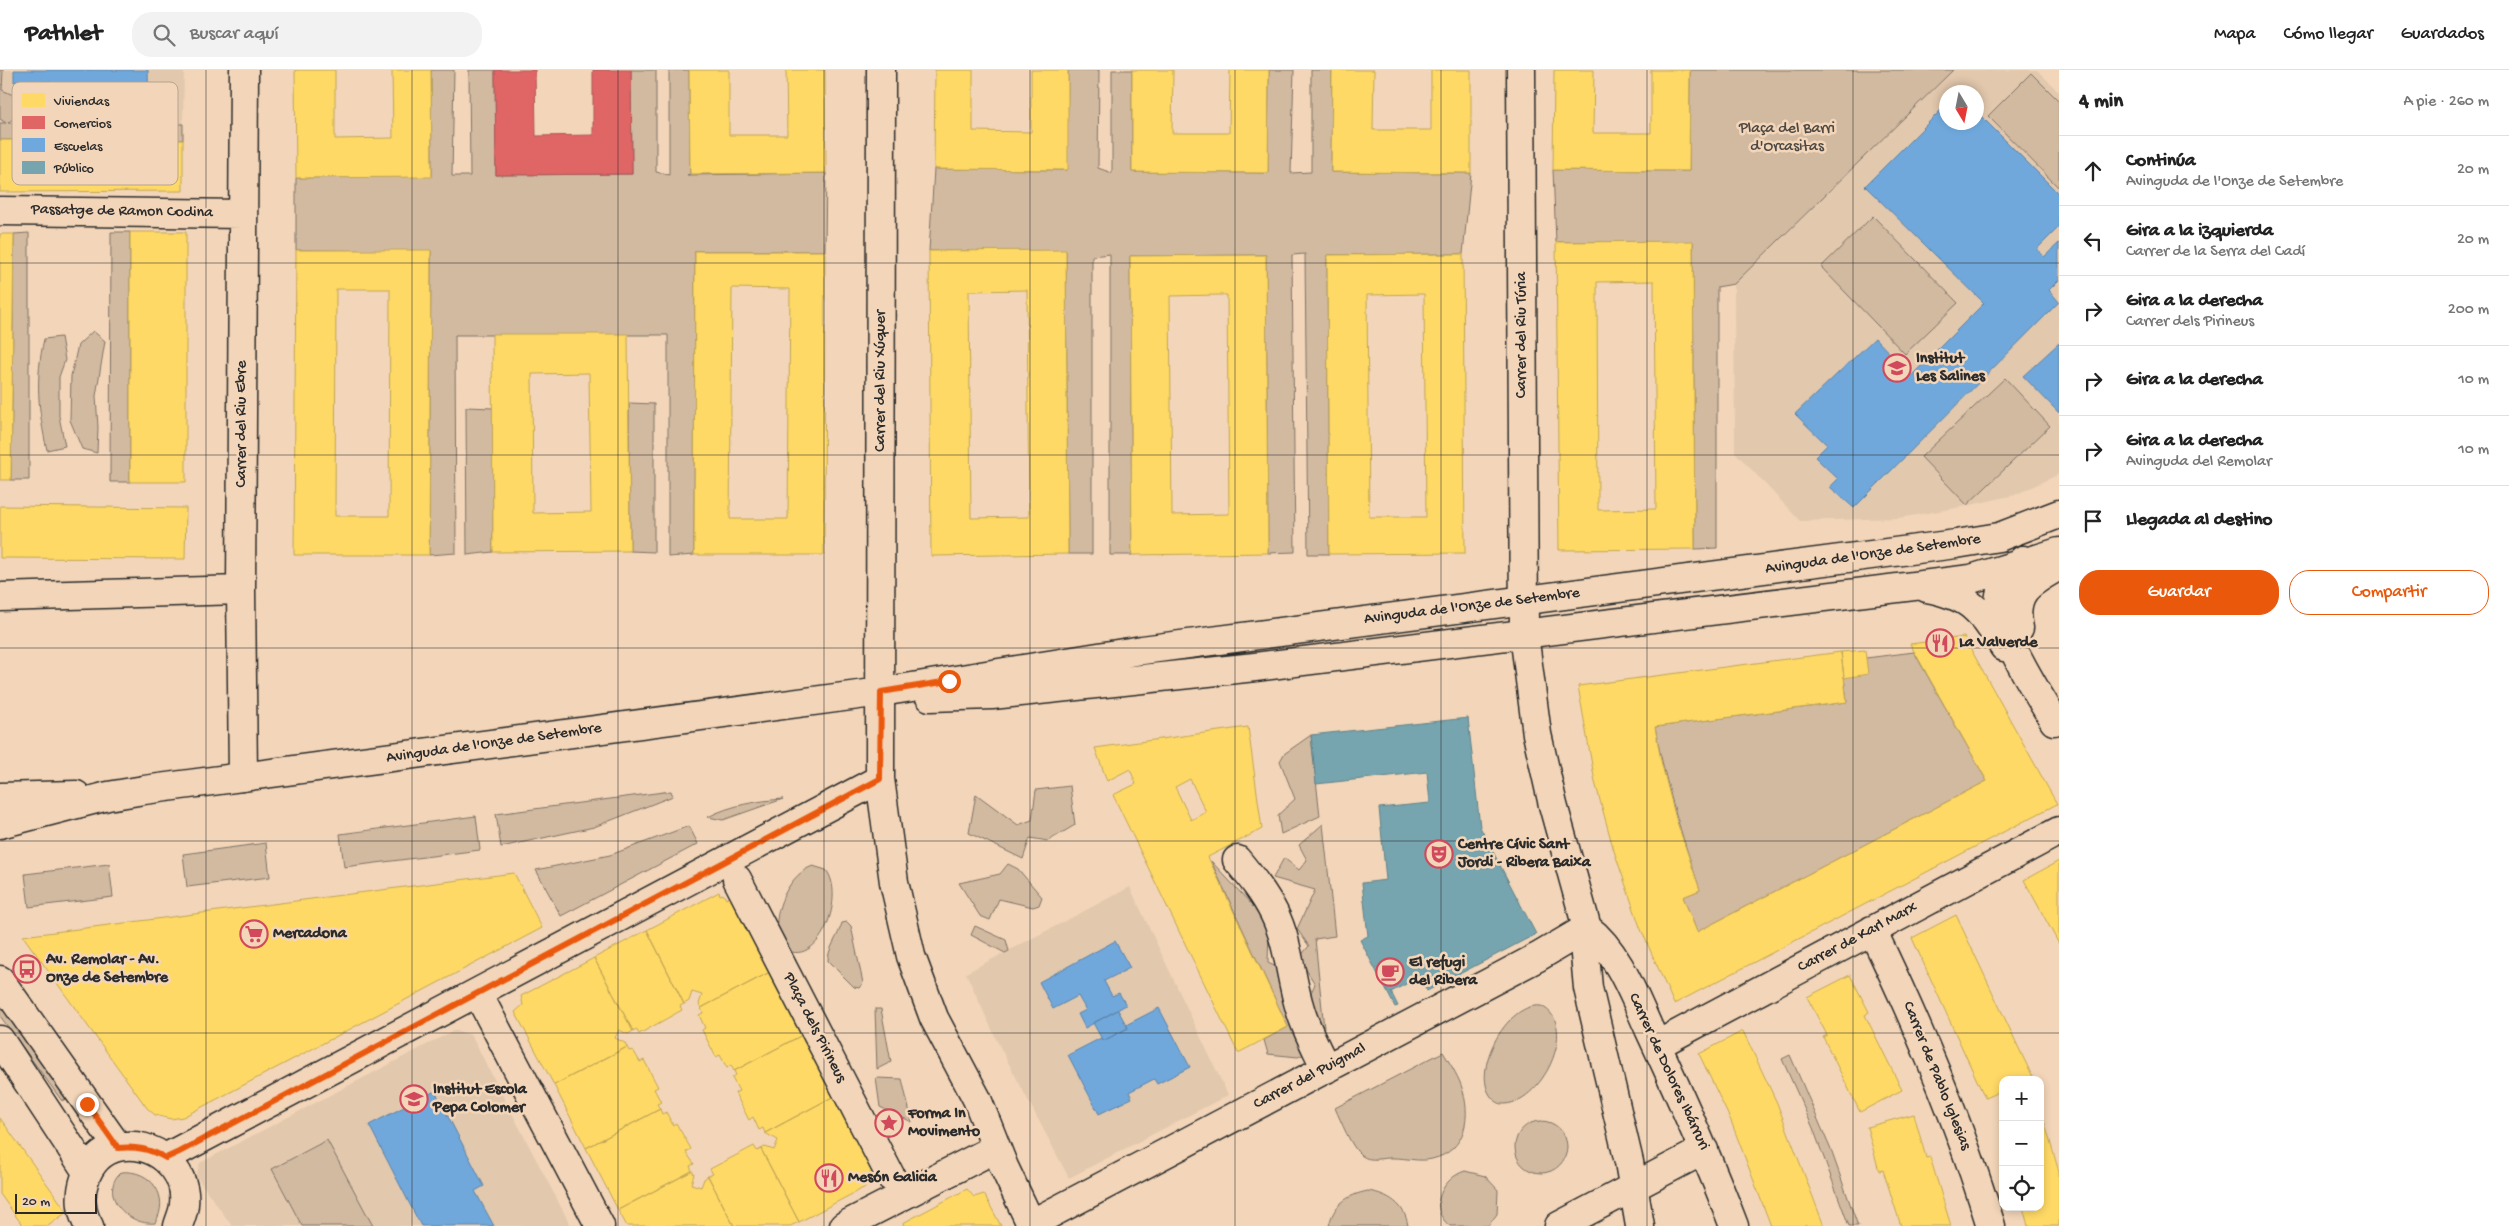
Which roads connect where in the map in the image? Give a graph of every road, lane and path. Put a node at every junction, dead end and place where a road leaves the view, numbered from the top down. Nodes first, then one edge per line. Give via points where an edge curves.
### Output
1 (244, 70) edge
2 (880, 70) edge
3 (1521, 70) edge
4 (0, 211) edge
5 (243, 214) junction
6 (2059, 514) edge
7 (2059, 526) edge
8 (2059, 552) edge
9 (2018, 565) junction
10 (2059, 566) edge
11 (1915, 586) junction
12 (241, 590) junction
13 (0, 597) edge
14 (1522, 600) junction
15 (1524, 634) junction
16 (881, 692) junction
17 (2056, 725) edge
18 (243, 777) junction
19 (880, 779) junction
20 (108, 796) junction
21 (0, 797) edge
22 (0, 824) edge
23 (2059, 831) edge
24 (1237, 860) dead end
25 (737, 879) dead end
26 (1587, 928) junction
27 (1872, 930) junction
28 (0, 980) edge
29 (478, 994) junction
30 (1, 1045) edge
31 (1656, 1045) junction
32 (1326, 1069) junction
33 (118, 1148) junction
34 (996, 1148) junction
35 (1704, 1150) junction
36 (166, 1158) junction
37 (87, 1172) junction
38 (891, 1177) dead end
39 (1634, 1186) junction
40 (1032, 1225) edge
41 (89, 1226) edge
42 (178, 1226) edge
43 (600, 1226) edge
44 (844, 1226) edge
45 (1558, 1226) edge
46 (1640, 1226) edge
47 (1734, 1226) edge
48 (1991, 1226) edge

1 - 5 street, Carrer del Riu Ebre
2 - 16 street, Carrer del Riu Xúquer
3 - 14 street, Carrer del Riu Túria
4 - 5 street, Passatge de Ramon Codina
5 - 12 street, Carrer del Riu Ebre
6 - 14 street, Avinguda de l'Onze de Setembre via 1999,537 1956,544
7 - 9 street
8 - 9 street, Avinguda de l'Onze de Setembre
9 - 11 street, Avinguda de l'Onze de Setembre via 1971,579
9 - 17 street via 2000,594 2002,619 2019,660
10 - 17 street via 2030,582 2018,598 2017,613 2030,662
11 - 15 street, Avinguda de l'Onze de Setembre
11 - 17 street via 1948,592 1977,608
12 - 13 street
12 - 18 street, Carrer del Riu Ebre
14 - 15 street
14 - 16 street, Avinguda de l'Onze de Setembre via 1133,651
15 - 16 street, Avinguda de l'Onze de Setembre via 992,695 947,698
15 - 26 street via 1537,734
16 - 18 street, Avinguda de l'Onze de Setembre
16 - 19 street, Carrer del Riu Xúquer
18 - 20 street, Avinguda de l'Onze de Setembre
19 - 29 street
19 - 34 street, Carrer del Riu Xúquer via 894,882 911,956 934,1018 977,1099
20 - 21 street, Avinguda de l'Onze de Setembre
20 - 22 street, Avinguda de l'Onze de Setembre
23 - 27 street, Carrer de Karl Marx
24 - 32 street via 1261,889 1275,914 1308,1034
25 - 38 street, Plaça dels Pirineus
26 - 31 street, Carrer de Dolores Ibárruri via 1604,944 1621,970
26 - 32 street, Carrer del Puigmal
26 - 39 street via 1584,942 1588,988
27 - 31 street, Carrer de Karl Marx
27 - 48 street, Carrer de Pablo Iglesias via 1944,1089
28 - 33 street
29 - 36 street
29 - 43 street
30 - 37 street
31 - 35 street, Carrer de Dolores Ibárruri
32 - 40 street, Carrer del Puigmal
33 - 36 street via 150,1149
33 - 37 street via 102,1156
34 - 40 street, Carrer del Riu Xúquer
34 - 44 street
35 - 39 street
35 - 47 street, Carrer de Dolores Ibárruri
36 - 42 street via 176,1169 183,1186 184,1204
37 - 41 street via 81,1188 84,1219
39 - 45 street
39 - 46 street

